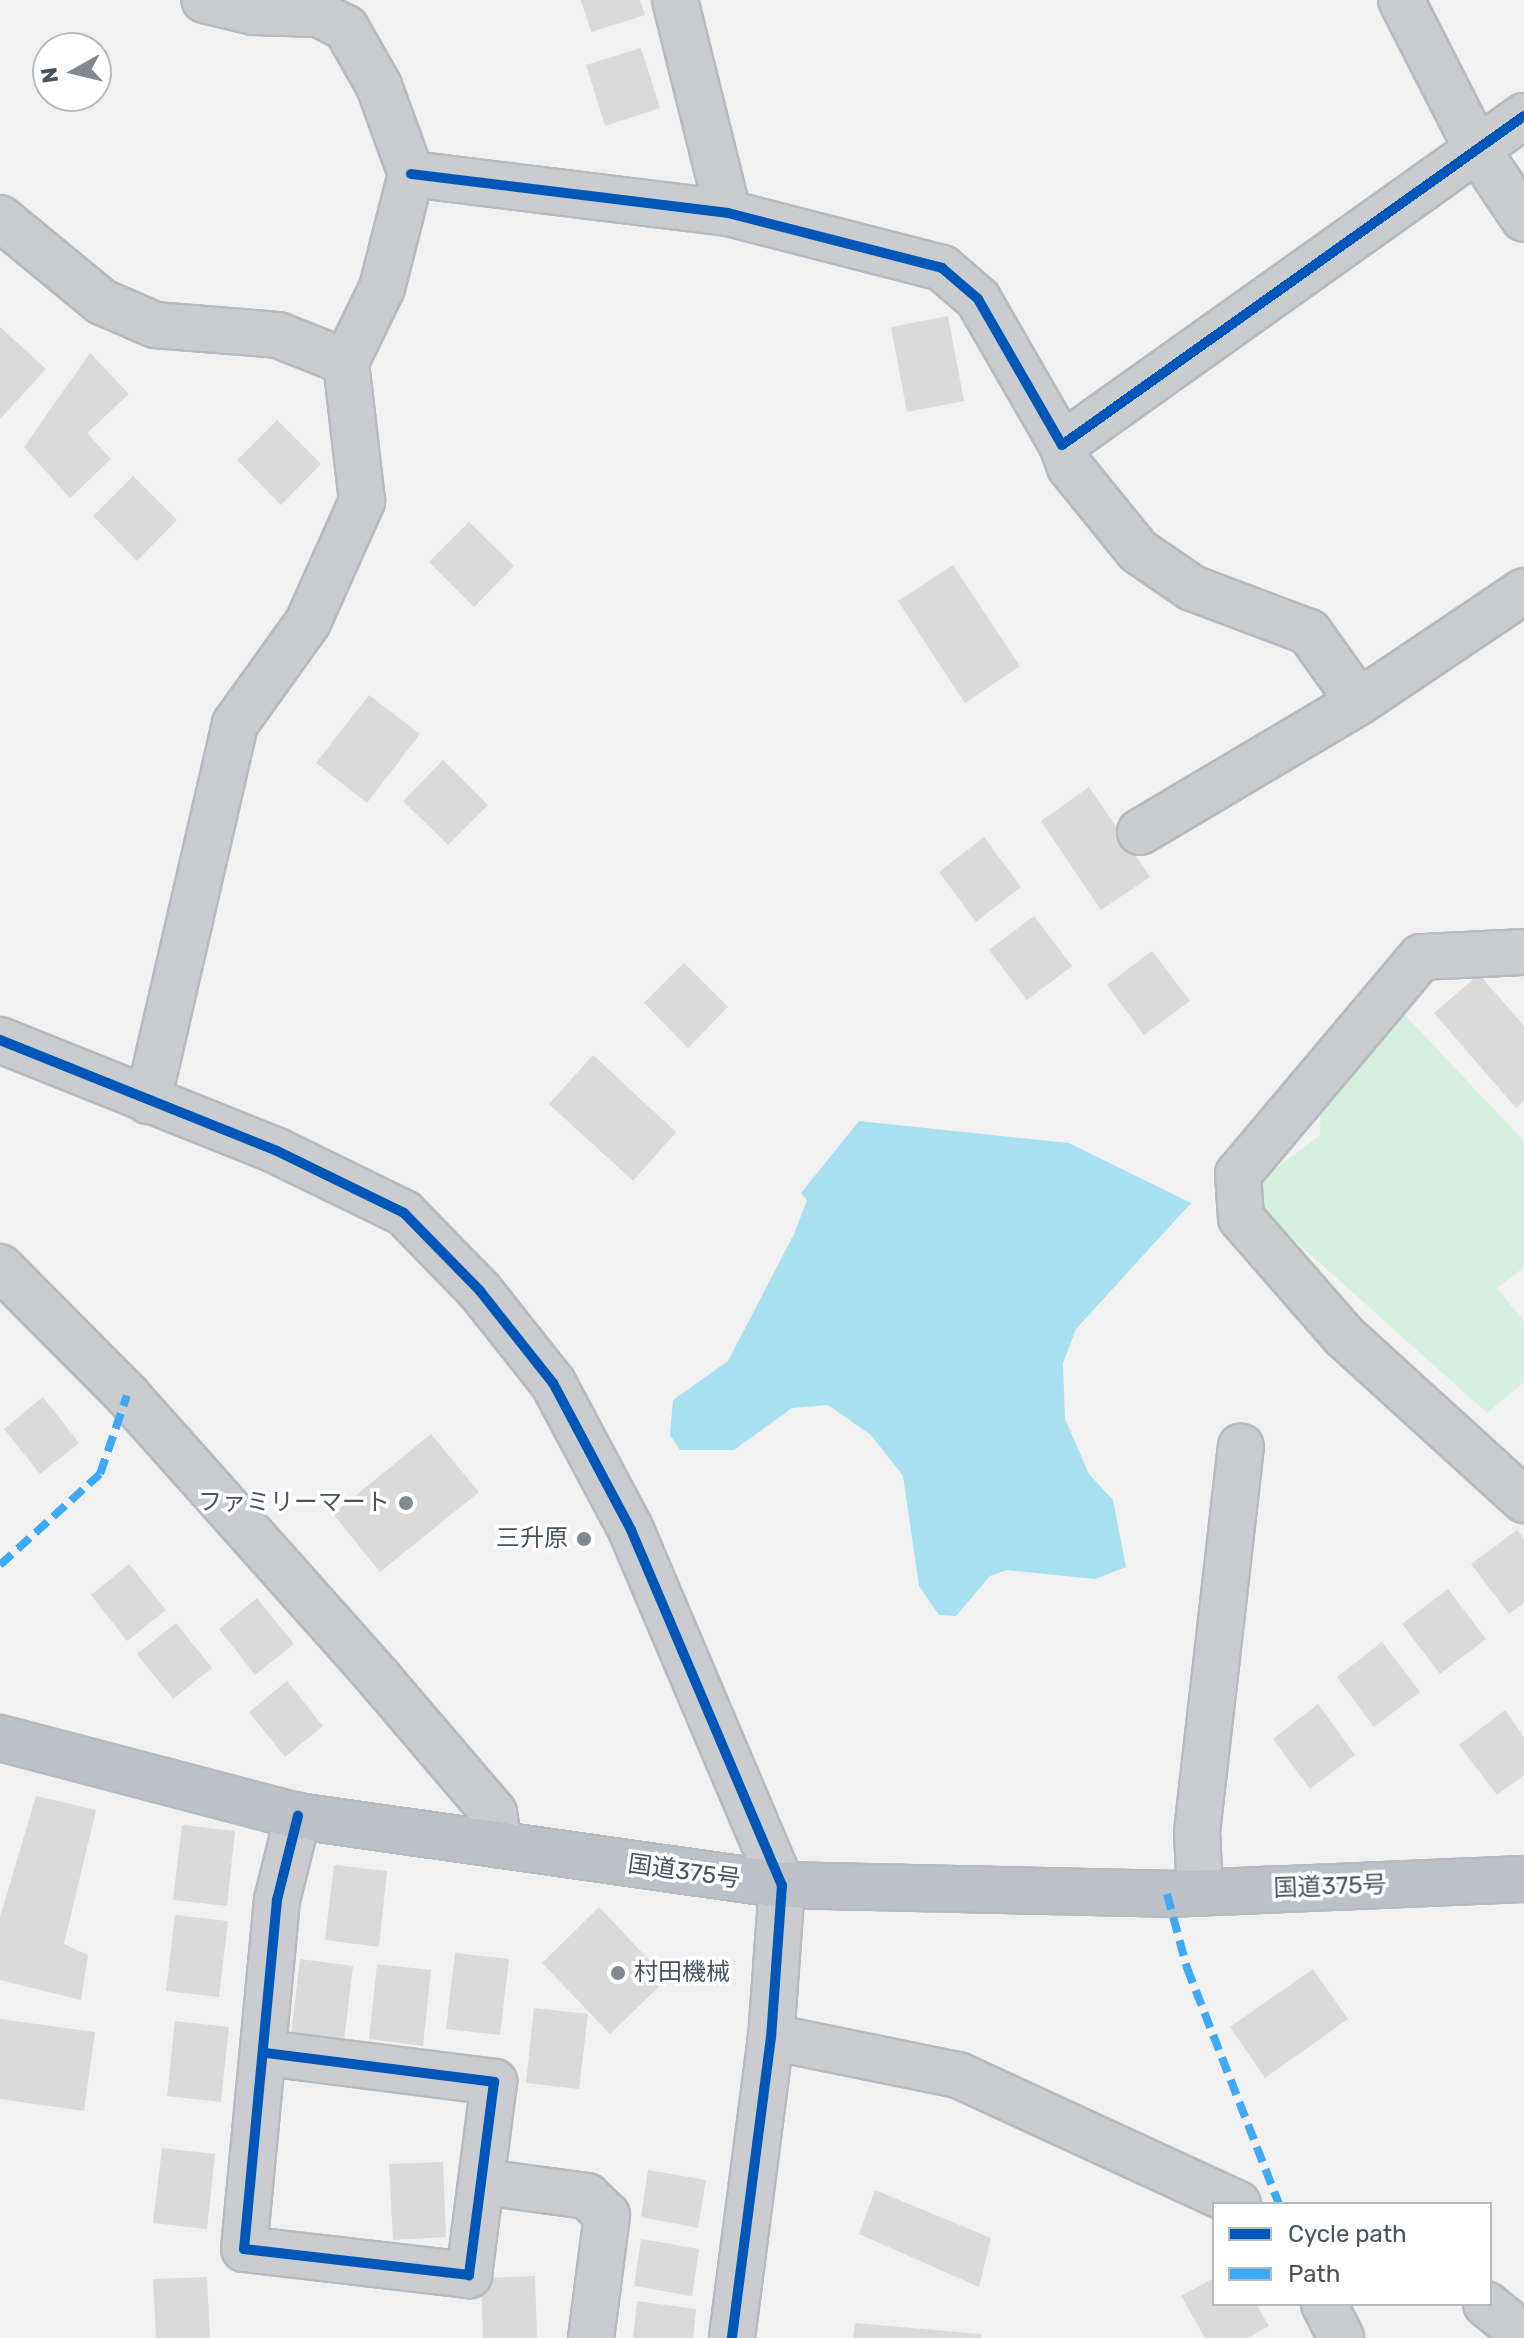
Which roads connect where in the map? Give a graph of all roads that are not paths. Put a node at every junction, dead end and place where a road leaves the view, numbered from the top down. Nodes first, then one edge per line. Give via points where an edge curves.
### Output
1 (204, 0) edge
2 (675, 0) edge
3 (1401, 0) edge
4 (1524, 116) edge
5 (1477, 149) junction
6 (411, 174) junction
7 (728, 213) junction
8 (0, 218) edge
9 (1524, 219) edge
10 (346, 362) junction
11 (1062, 445) junction
12 (1524, 591) edge
13 (1359, 702) junction
14 (1140, 832) dead end
15 (1524, 952) edge
16 (0, 1040) edge
17 (148, 1101) junction
18 (0, 1267) edge
19 (1241, 1447) dead end
20 (1524, 1500) edge
21 (0, 1738) edge
22 (298, 1816) junction
23 (499, 1845) junction
24 (1524, 1879) edge
25 (782, 1885) junction
26 (1200, 1893) junction
27 (771, 2037) junction
28 (266, 2053) junction
29 (483, 2182) junction
30 (1234, 2202) edge
31 (1325, 2306) edge
32 (1488, 2306) edge
33 (1524, 2335) edge
34 (591, 2338) edge
35 (732, 2338) edge
36 (1341, 2338) edge

1 - 6 street via 253,12 318,14 346,28 379,86
2 - 7 street
3 - 5 street
4 - 5 street
5 - 9 street
5 - 11 street
6 - 7 street
6 - 10 street via 382,288
7 - 11 street via 942,268 978,299
8 - 10 street via 102,302 155,325 278,335
10 - 17 street via 362,501 308,622 235,724
11 - 13 street via 1070,467 1138,551 1192,588 1309,632
12 - 13 street
13 - 14 street
15 - 20 street via 1421,957 1238,1174 1241,1218 1344,1336
16 - 17 street
17 - 25 street via 277,1151 404,1213 480,1291 553,1383 631,1530
18 - 23 street via 127,1395 378,1677 494,1813
19 - 26 street via 1197,1832
21 - 22 highway, 国道375号
22 - 23 highway, 国道375号
22 - 28 street via 277,1900
23 - 25 highway, 国道375号
24 - 26 highway, 国道375号
25 - 26 highway, 国道375号
25 - 27 street
27 - 30 street via 958,2075
27 - 35 street
28 - 29 street via 494,2082
28 - 29 street via 244,2249 469,2275
29 - 34 street via 587,2196 607,2215
31 - 36 street
32 - 33 street

